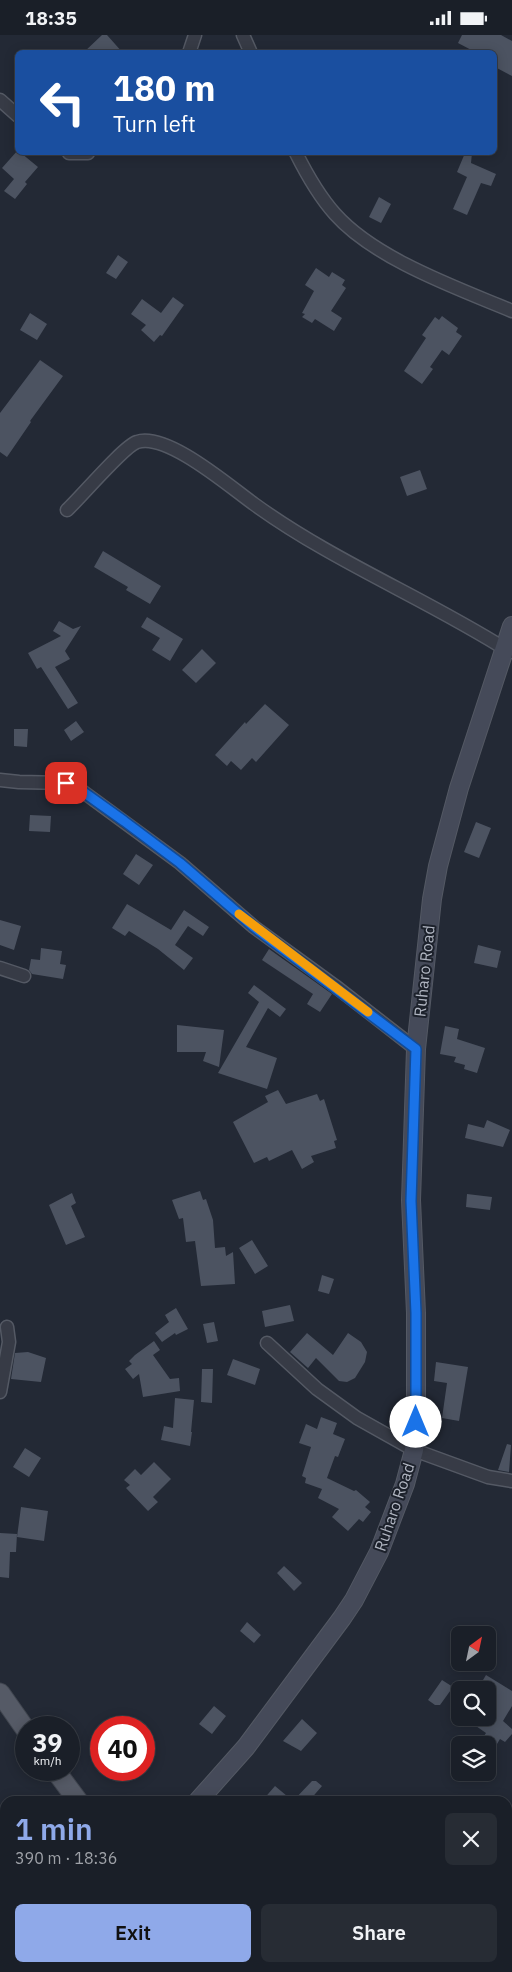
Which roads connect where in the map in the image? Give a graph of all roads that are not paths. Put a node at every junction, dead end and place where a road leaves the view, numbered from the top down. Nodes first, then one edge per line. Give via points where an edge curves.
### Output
1 (195, 35) edge
2 (243, 35) edge
3 (190, 50) edge
4 (250, 50) edge
5 (0, 101) edge
6 (15, 114) edge
7 (297, 155) edge
8 (512, 311) edge
9 (67, 510) dead end
10 (512, 626) edge
11 (508, 651) edge
12 (0, 780) edge
13 (0, 968) edge
14 (24, 976) dead end
15 (416, 1049) junction
16 (7, 1327) dead end
17 (267, 1343) dead end
18 (0, 1392) edge
19 (414, 1450) junction
20 (512, 1481) edge
21 (0, 1693) edge
22 (16, 1716) edge
23 (63, 1781) edge
24 (74, 1796) edge
25 (202, 1796) edge

1 - 3 street
2 - 4 street
5 - 6 street
7 - 8 street via 312,185 335,214 360,237 430,277
9 - 11 street via 137,442 154,441 170,446 286,527
10 - 11 street, Ruharo Road
11 - 15 street, Ruharo Road via 459,789 438,866
12 - 15 street via 66,783 82,791 180,863 254,927
13 - 14 street
15 - 19 street, Ruharo Road via 411,1201 416,1313
16 - 18 street via 9,1341
17 - 19 street via 336,1404
19 - 20 street via 488,1477
19 - 25 street, Ruharo Road via 394,1515 354,1600 277,1707
21 - 22 main road
23 - 24 main road

